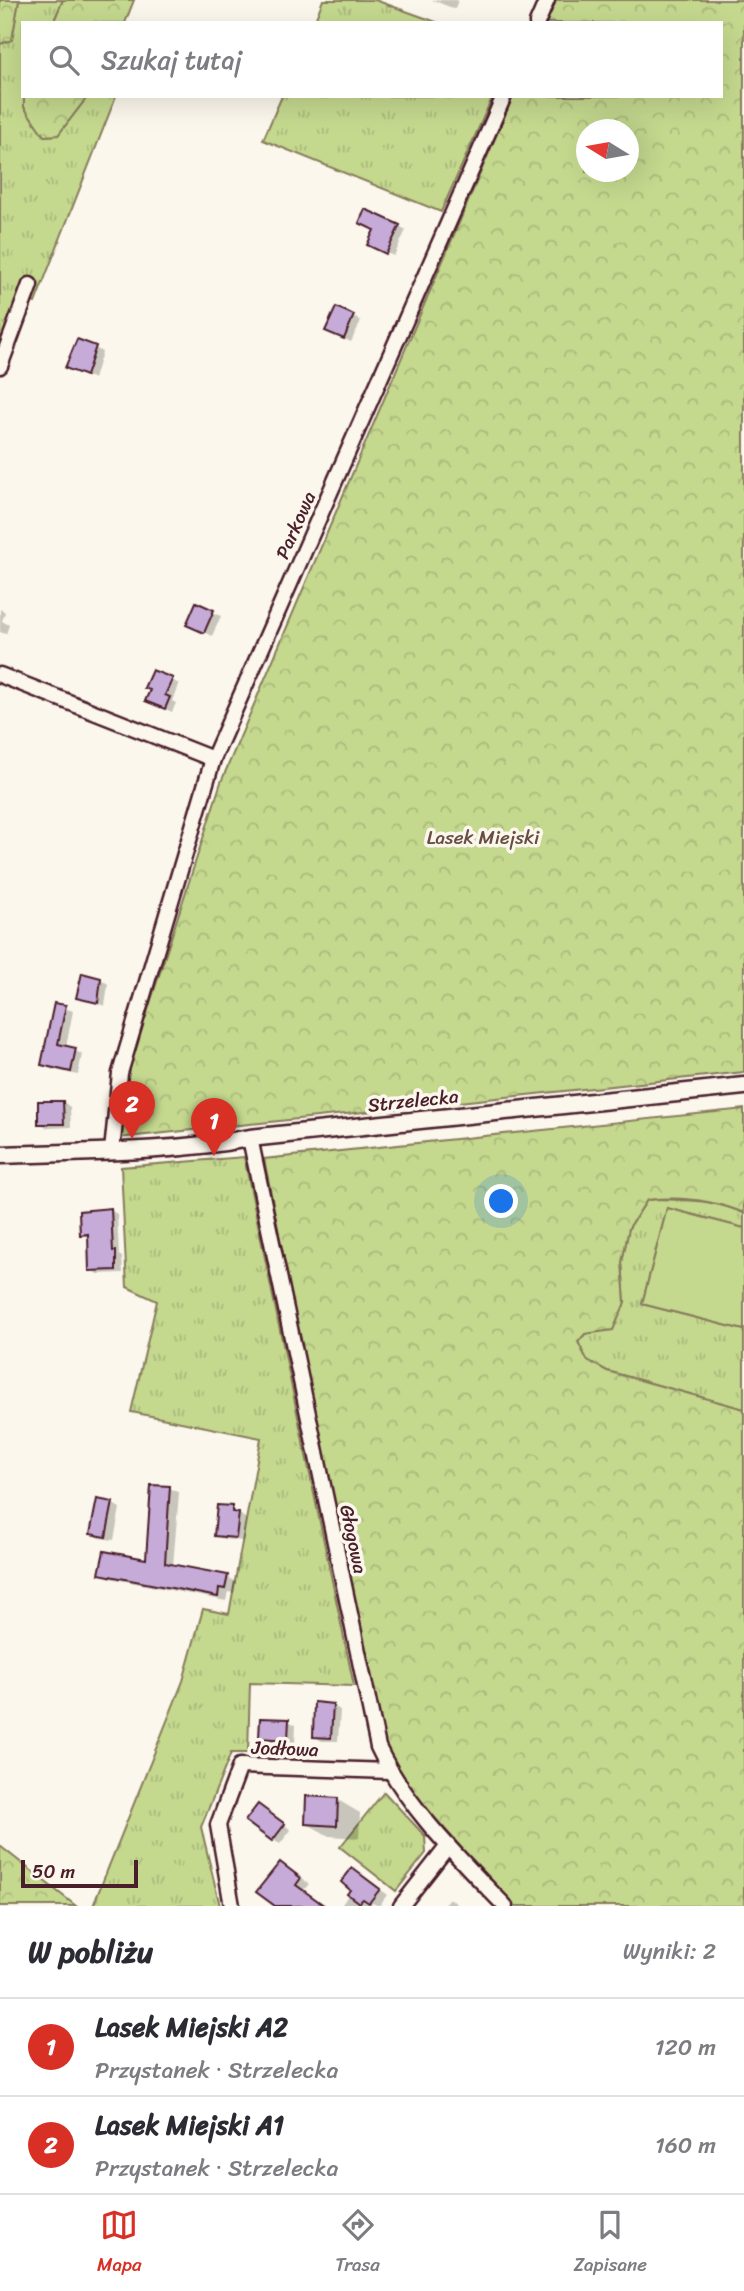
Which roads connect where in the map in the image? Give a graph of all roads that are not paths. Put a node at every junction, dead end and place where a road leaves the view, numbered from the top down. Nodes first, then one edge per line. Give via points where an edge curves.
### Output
1 (547, 0) edge
2 (538, 21) edge
3 (503, 98) edge
4 (30, 285) dead end
5 (0, 366) edge
6 (0, 676) edge
7 (213, 759) junction
8 (744, 1086) edge
9 (250, 1138) junction
10 (111, 1151) junction
11 (0, 1156) edge
12 (390, 1771) junction
13 (448, 1846) junction
14 (232, 1906) edge
15 (401, 1906) edge
16 (505, 1906) edge

1 - 2 street
3 - 7 street, Parkowa
4 - 5 street
6 - 7 street
7 - 10 street, Parkowa via 120,1073
8 - 9 street, Strzelecka
9 - 10 street, Strzelecka
9 - 12 street, Głogowa via 370,1711 378,1747
10 - 11 street, Strzelecka
12 - 13 street, Głogowa
12 - 14 street, Jodłowa via 240,1766 218,1825
13 - 15 street
13 - 16 street, Głogowa

